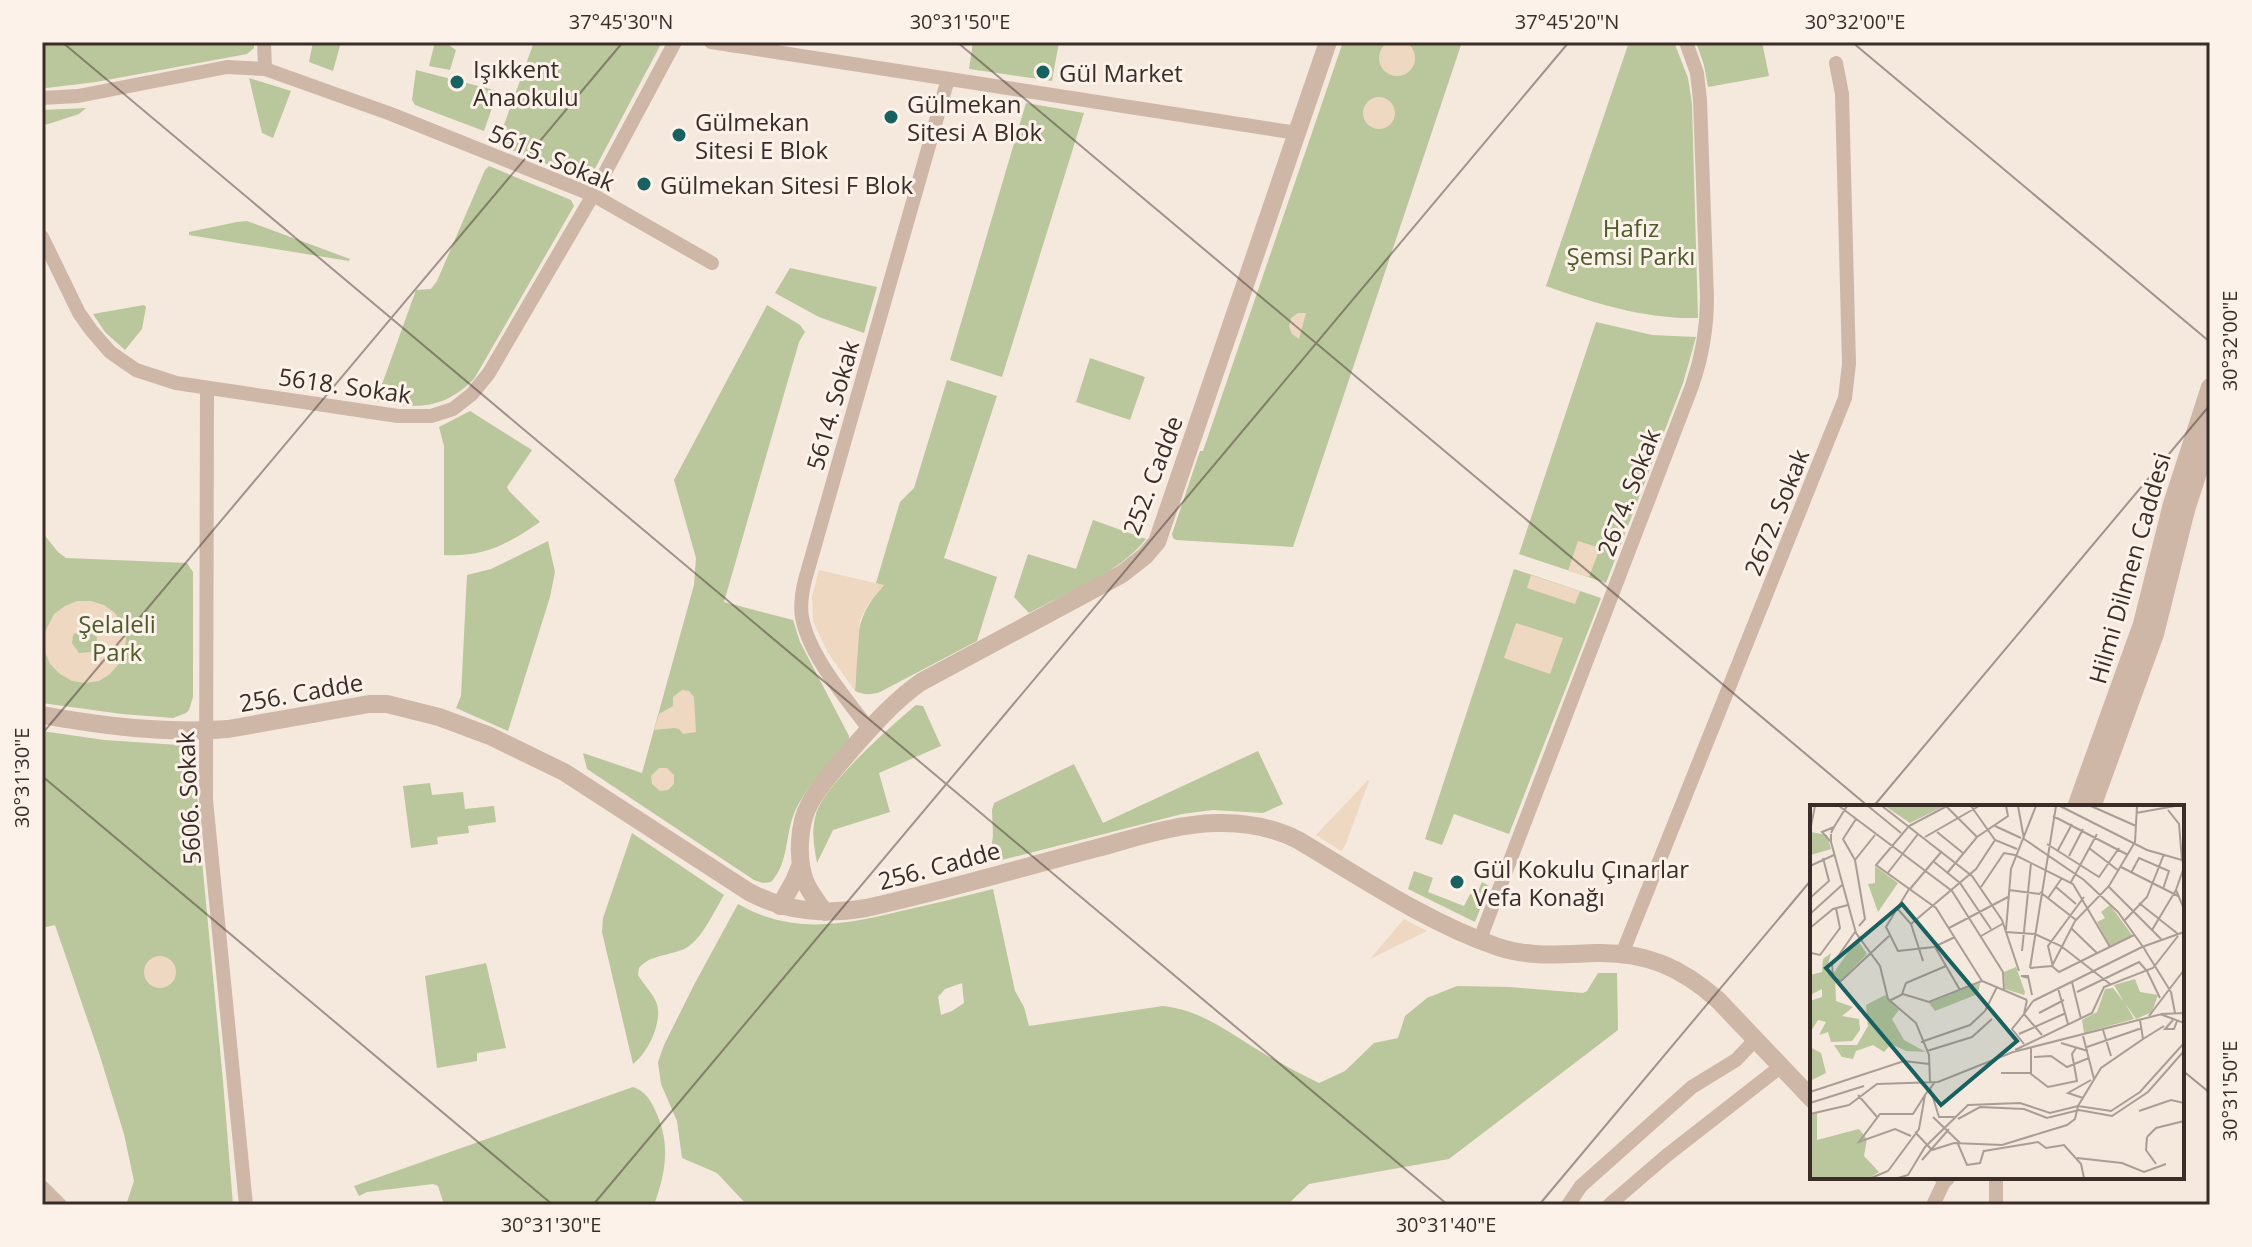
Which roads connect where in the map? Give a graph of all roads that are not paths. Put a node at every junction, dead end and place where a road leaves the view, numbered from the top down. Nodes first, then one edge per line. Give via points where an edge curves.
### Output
1 (264, 42) edge
2 (675, 42) edge
3 (711, 42) edge
4 (1328, 42) edge
5 (1686, 42) edge
6 (1836, 63) dead end
7 (265, 69) junction
8 (948, 79) junction
9 (42, 98) edge
10 (1297, 133) junction
11 (593, 195) junction
12 (42, 237) edge
13 (712, 263) dead end
14 (2210, 387) edge
15 (207, 388) junction
16 (2210, 435) edge
17 (42, 715) edge
18 (869, 729) junction
19 (206, 731) junction
20 (2077, 805) edge
21 (2093, 805) edge
22 (801, 864) junction
23 (780, 906) junction
24 (825, 912) junction
25 (1480, 939) junction
26 (1622, 954) junction
27 (1755, 1040) junction
28 (1780, 1067) junction
29 (1810, 1097) edge
30 (1945, 1179) edge
31 (1996, 1179) edge
32 (42, 1187) edge
33 (60, 1205) edge
34 (246, 1205) edge
35 (1568, 1205) edge
36 (1609, 1205) edge
37 (1933, 1205) edge
38 (1996, 1205) edge

1 - 7 street
2 - 11 street, 5618. Sokak
3 - 8 street
4 - 10 street, 252. Cadde
5 - 25 street, 2674. Sokak via 1700,100 1707,298 1703,347
6 - 26 street, 2672. Sokak via 1843,109 1849,364 1845,398
7 - 9 street, 5615. Sokak via 227,67
7 - 11 street, 5615. Sokak
8 - 10 street
8 - 18 street, 5614. Sokak via 801,603 816,651
10 - 18 street, 252. Cadde via 1154,547 1122,574 921,682
11 - 13 street, 5615. Sokak
11 - 15 street, 5618. Sokak via 492,370 453,409 431,416 398,416
12 - 15 street, 5618. Sokak via 79,313 110,352 145,374
14 - 20 street, Hilmi Dilmen Caddesi via 2172,504 2142,624
15 - 19 street, 5606. Sokak
16 - 21 street, Hilmi Dilmen Caddesi via 2155,634
17 - 19 street, 256. Cadde
18 - 22 street, 252. Cadde via 808,807
19 - 23 street, 256. Cadde via 369,704 439,717 564,772 739,886
19 - 34 street, 5606. Sokak via 208,825
22 - 23 street, 252. Cadde
22 - 24 street, 252. Cadde via 807,885
23 - 24 street, 256. Cadde
24 - 25 street, 256. Cadde via 882,904 1175,829 1234,823 1287,835 1406,904
25 - 26 street, 256. Cadde via 1524,953
26 - 27 street, 256. Cadde via 1656,960 1685,975 1718,1000
27 - 28 street, 256. Cadde
27 - 35 street via 1736,1060 1692,1087 1581,1186
28 - 29 street, 256. Cadde
28 - 36 street
30 - 37 street
31 - 38 street
32 - 33 street

